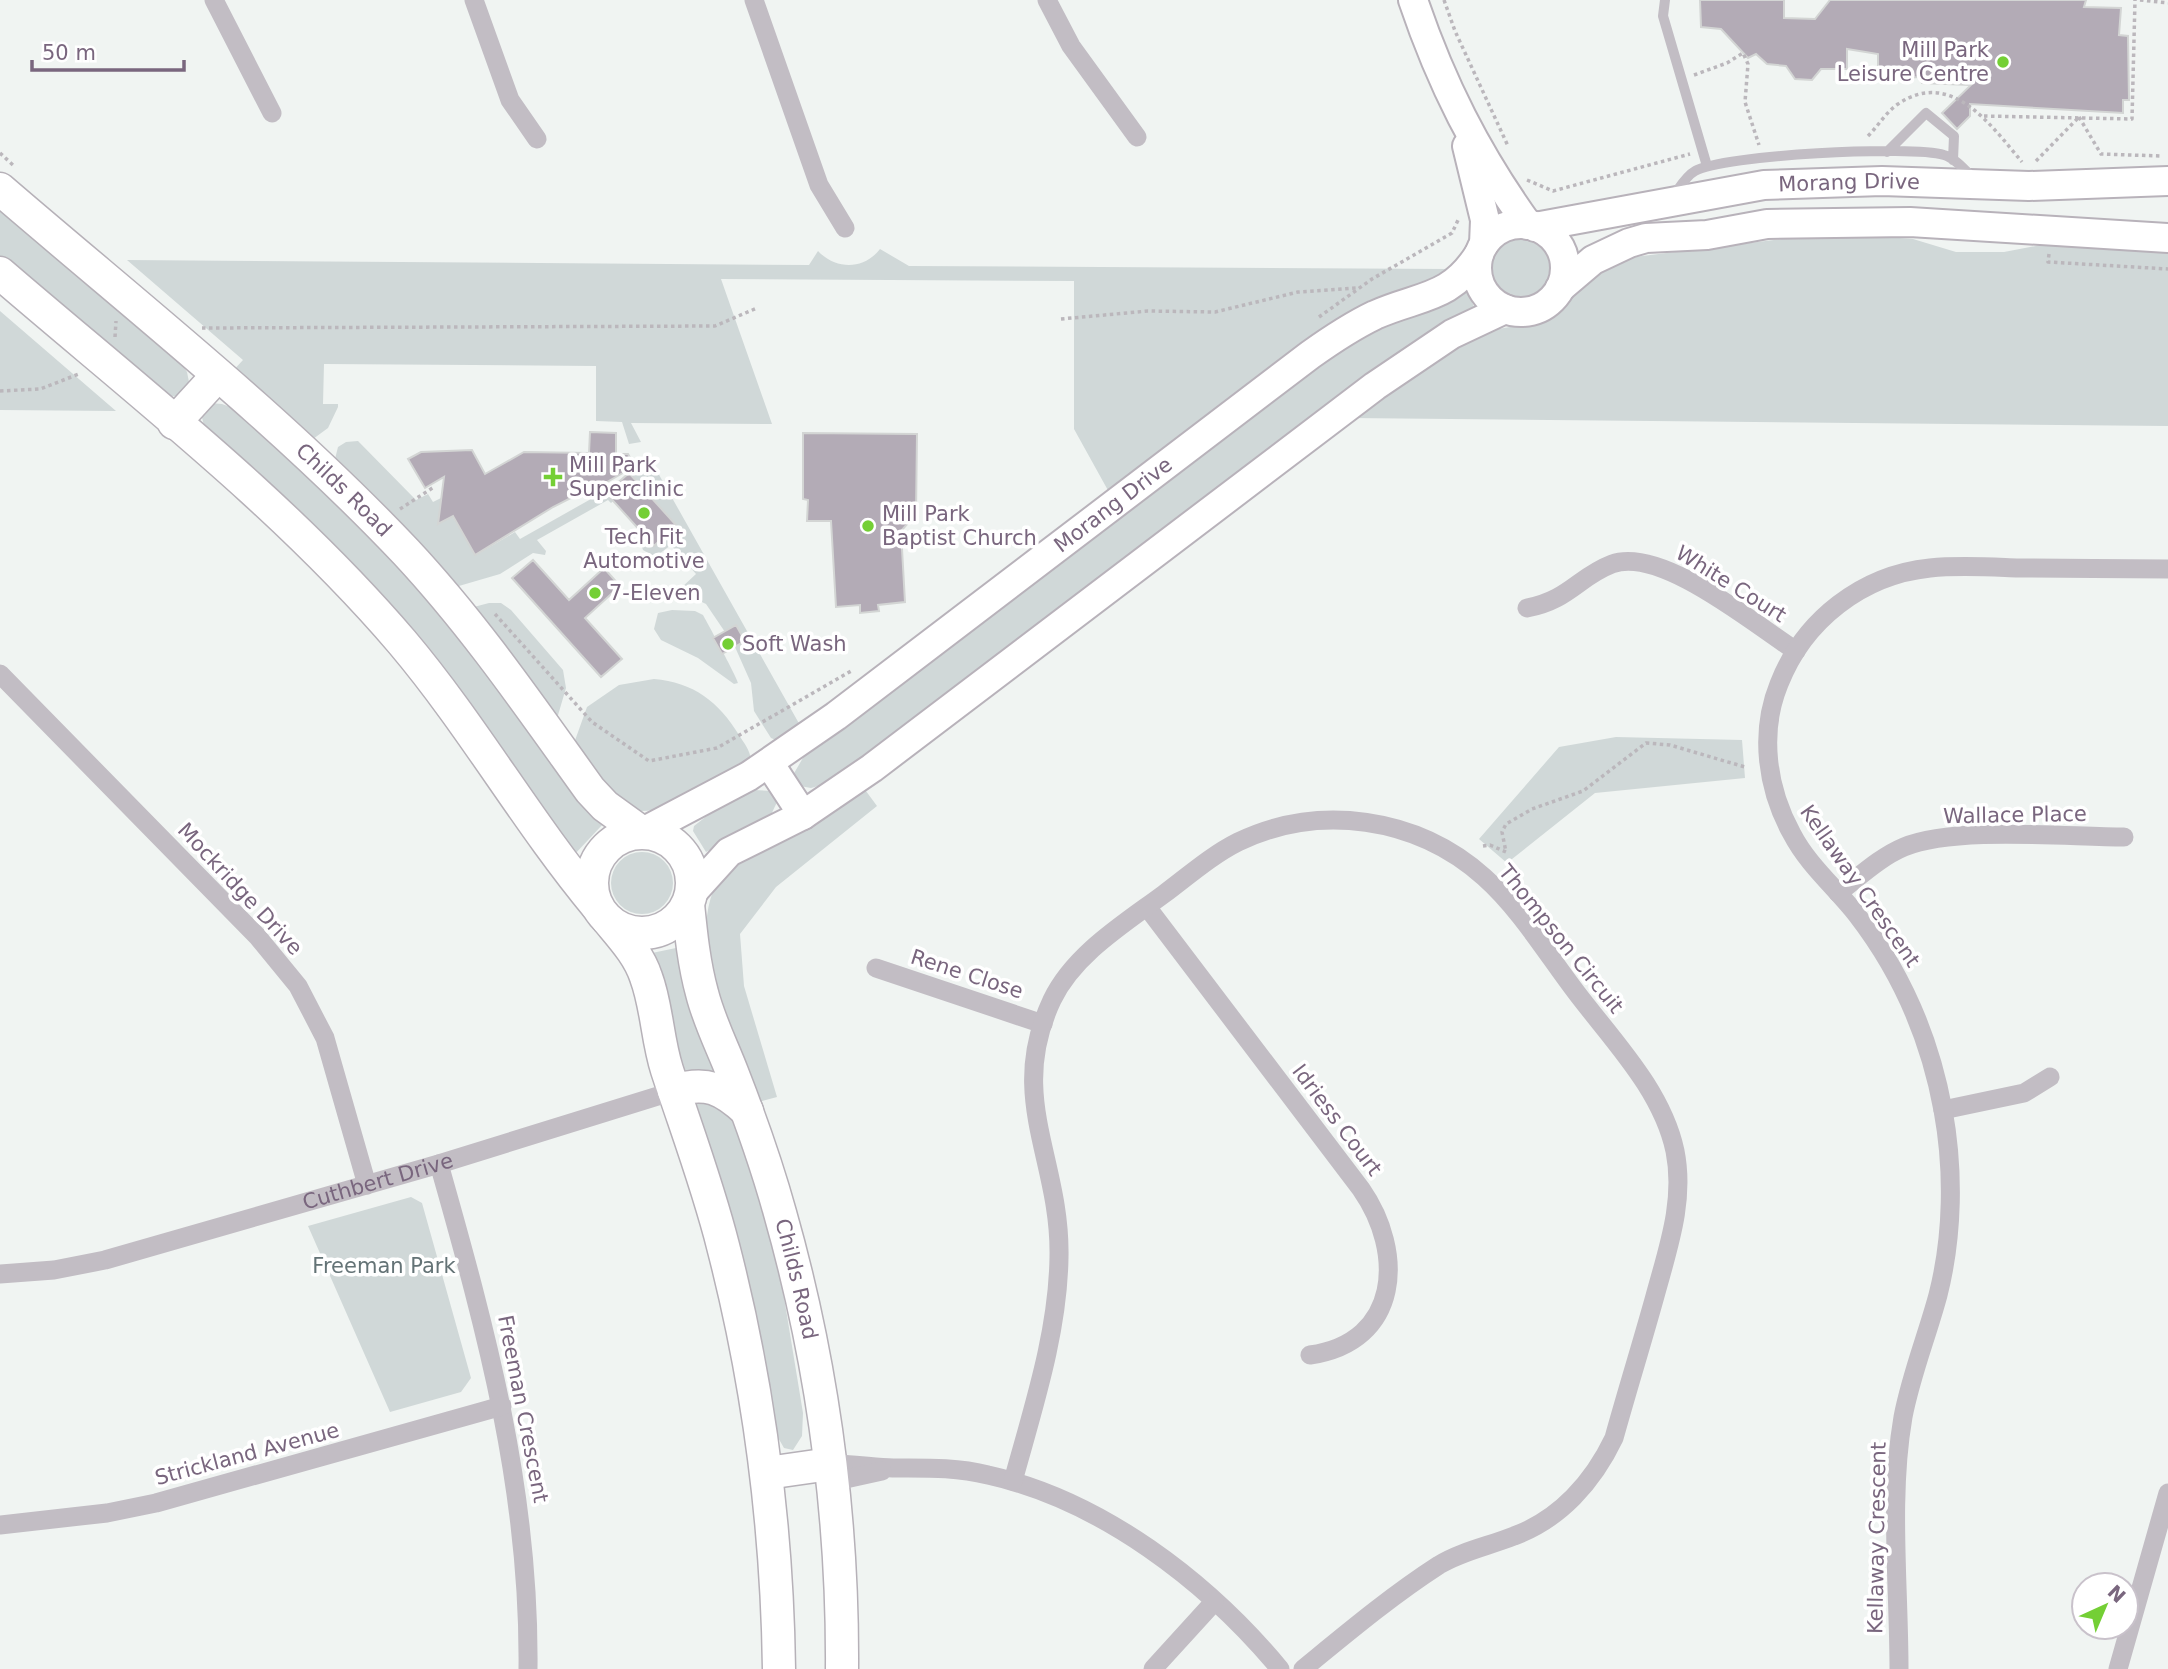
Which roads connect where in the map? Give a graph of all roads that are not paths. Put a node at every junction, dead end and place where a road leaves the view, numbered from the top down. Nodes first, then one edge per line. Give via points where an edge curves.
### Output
1 (214, 0) edge
2 (474, 0) edge
3 (754, 0) edge
4 (1047, 0) edge
5 (1413, 0) edge
6 (1665, 0) edge
7 (272, 113) dead end
8 (1459, 116) junction
9 (1137, 137) dead end
10 (537, 139) dead end
11 (1887, 152) junction
12 (1953, 160) junction
13 (1707, 166) junction
14 (10, 180) edge
15 (2168, 181) edge
16 (1979, 184) junction
17 (1669, 201) junction
18 (1532, 226) junction
19 (845, 228) dead end
20 (2168, 238) edge
21 (1482, 249) junction
22 (0, 273) edge
23 (1560, 288) junction
24 (1505, 309) junction
25 (217, 376) junction
26 (174, 423) junction
27 (2168, 569) edge
28 (1527, 608) dead end
29 (1796, 651) junction
30 (0, 674) edge
31 (769, 763) junction
32 (803, 815) junction
33 (642, 832) junction
34 (2124, 837) dead end
35 (1838, 893) junction
36 (689, 899) junction
37 (1147, 907) junction
38 (603, 913) junction
39 (876, 968) dead end
40 (1043, 1024) junction
41 (2050, 1077) dead end
42 (674, 1091) junction
43 (1943, 1110) junction
44 (747, 1111) junction
45 (439, 1164) junction
46 (368, 1185) junction
47 (0, 1274) edge
48 (1310, 1355) dead end
49 (502, 1406) junction
50 (831, 1473) junction
51 (768, 1481) junction
52 (1013, 1481) junction
53 (2168, 1493) edge
54 (0, 1525) edge
55 (1214, 1602) junction
56 (528, 1669) edge
57 (779, 1669) edge
58 (842, 1669) edge
59 (1153, 1669) edge
60 (1280, 1669) edge
61 (1303, 1669) edge
62 (1899, 1669) edge
63 (2118, 1669) edge

1 - 7 street
2 - 10 street via 510,100
3 - 19 street via 819,185
4 - 9 street via 1071,46
5 - 8 main road
6 - 13 lane via 1663,16
8 - 18 main road
8 - 21 main road via 1485,220
11 - 12 lane via 1945,155
11 - 12 lane via 1926,113 1954,136
11 - 13 lane via 1766,157
12 - 16 lane
13 - 17 lane via 1692,172
14 - 25 main road, Childs Road
15 - 16 main road, Morang Drive
16 - 17 main road, Morang Drive via 1823,181 1764,185
17 - 18 main road, Morang Drive
18 - 21 main road via 1503,228
18 - 23 main road via 1546,233 1562,252
20 - 23 main road, Morang Drive via 1910,222 1767,224 1629,243 1593,260
21 - 24 main road via 1477,267 1484,293
21 - 31 main road, Morang Drive via 1463,276 1441,293 1377,315 1310,355
22 - 26 main road
23 - 24 main road via 1543,307
24 - 32 main road via 1452,334 1375,386 872,768
25 - 26 main road
25 - 33 main road, Childs Road via 331,477 407,553 499,660 590,790
26 - 38 main road via 314,549 401,641
27 - 29 street, Kellaway Crescent via 1961,567 1907,572 1883,578 1840,602
28 - 29 street, White Court via 1558,600 1615,563 1648,562 1680,575
29 - 35 street, Kellaway Crescent via 1773,702 1769,767 1780,811 1793,837
30 - 46 street, Mockridge Drive via 257,936 298,986 325,1038
31 - 32 main road
31 - 33 main road, Morang Drive
32 - 36 main road via 729,852
33 - 36 main road via 658,835 682,852 689,865
33 - 38 main road via 624,836 598,857 592,890
34 - 35 street, Wallace Place via 1972,836 1921,841 1885,858
35 - 43 street, Kellaway Crescent via 1892,965 1909,999
36 - 38 main road via 667,927 652,932 621,929
36 - 44 main road, Childs Road via 701,991
37 - 40 street, Thompson Circuit via 1081,961 1053,998
37 - 48 street, Idriess Court via 1361,1189 1385,1233 1389,1274 1378,1311 1350,1343
37 - 61 street, Thompson Circuit via 1225,849 1300,823 1343,819 1374,823 1435,844 1487,880 1527,927 1642,1079 1667,1124 1675,1152 1678,1206 1672,1231 1614,1438 1594,1474 1579,1493 1537,1525 1442,1563
38 - 42 main road via 647,978
39 - 40 street, Rene Close
40 - 52 street, Thompson Circuit via 1036,1044 1032,1088 1056,1210 1058,1285 1048,1347
41 - 43 street via 2024,1093
42 - 44 main road, Cuthbert Drive via 712,1086
42 - 45 street, Cuthbert Drive
42 - 51 main road via 722,1243 748,1352
43 - 62 street, Kellaway Crescent via 1950,1197 1944,1263 1899,1446
44 - 50 main road, Childs Road via 800,1289
45 - 46 street, Cuthbert Drive
45 - 49 street, Freeman Crescent via 482,1312
46 - 47 street, Cuthbert Drive via 105,1260
49 - 54 street, Strickland Avenue via 156,1503
49 - 56 street, Freeman Crescent via 525,1560
50 - 51 main road
50 - 52 street via 941,1468
50 - 58 main road, Childs Road
51 - 57 main road
52 - 55 street via 1129,1537
53 - 63 street
55 - 59 street
55 - 60 street

